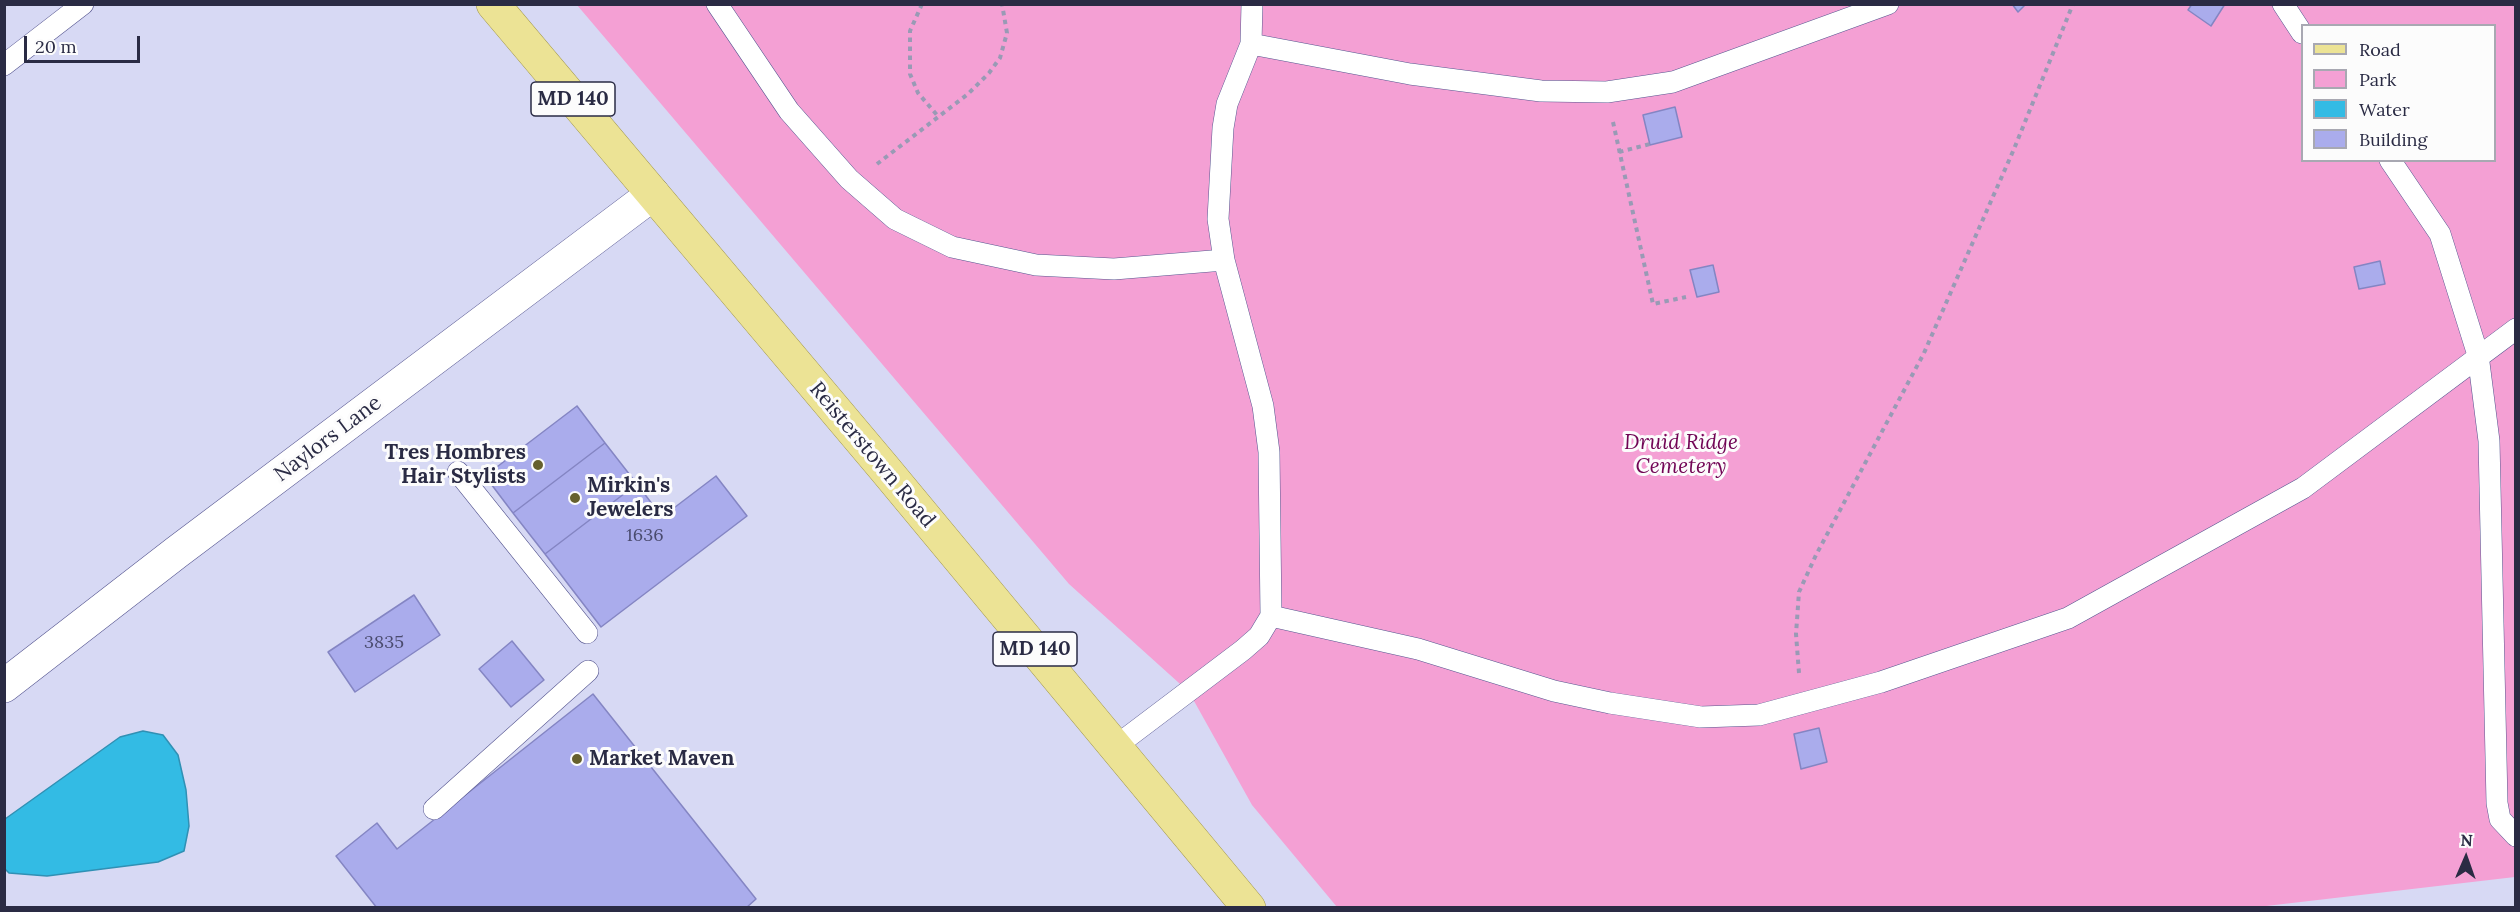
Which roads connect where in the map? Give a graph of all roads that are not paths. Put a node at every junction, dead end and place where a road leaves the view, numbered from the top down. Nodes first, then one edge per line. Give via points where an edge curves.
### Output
1 (83, 4) edge
2 (493, 4) edge
3 (717, 4) edge
4 (1252, 4) edge
5 (1888, 4) edge
6 (2283, 4) edge
7 (2301, 31) edge
8 (1251, 44) junction
9 (8, 57) edge
10 (2391, 162) edge
11 (653, 194) junction
12 (1224, 260) junction
13 (2516, 329) edge
14 (2478, 355) junction
15 (459, 472) dead end
16 (1271, 616) junction
17 (587, 633) dead end
18 (588, 671) dead end
19 (4, 686) edge
20 (1116, 746) junction
21 (434, 809) dead end
22 (2516, 836) edge
23 (1249, 908) edge

1 - 9 lane
2 - 11 main road, Reisterstown Road / MD 140
3 - 12 lane via 789,111 853,183 895,219 952,247 1036,265 1114,269
4 - 8 lane
5 - 8 lane via 1672,82 1606,92 1541,91 1421,75
6 - 7 lane
8 - 12 lane via 1227,104 1223,128 1218,219
10 - 14 lane via 2440,234
11 - 19 street, Naylors Lane
11 - 20 main road, Reisterstown Road / MD 140
12 - 16 lane via 1263,406 1269,452
13 - 14 lane
14 - 16 lane via 2303,488 2068,618 1881,682 1759,716 1701,717 1610,703 1554,691 1418,649
14 - 22 lane via 2489,441 2497,803 2500,819
15 - 17 lane
16 - 20 lane via 1259,636 1243,650
18 - 21 lane
20 - 23 main road, Reisterstown Road / MD 140

